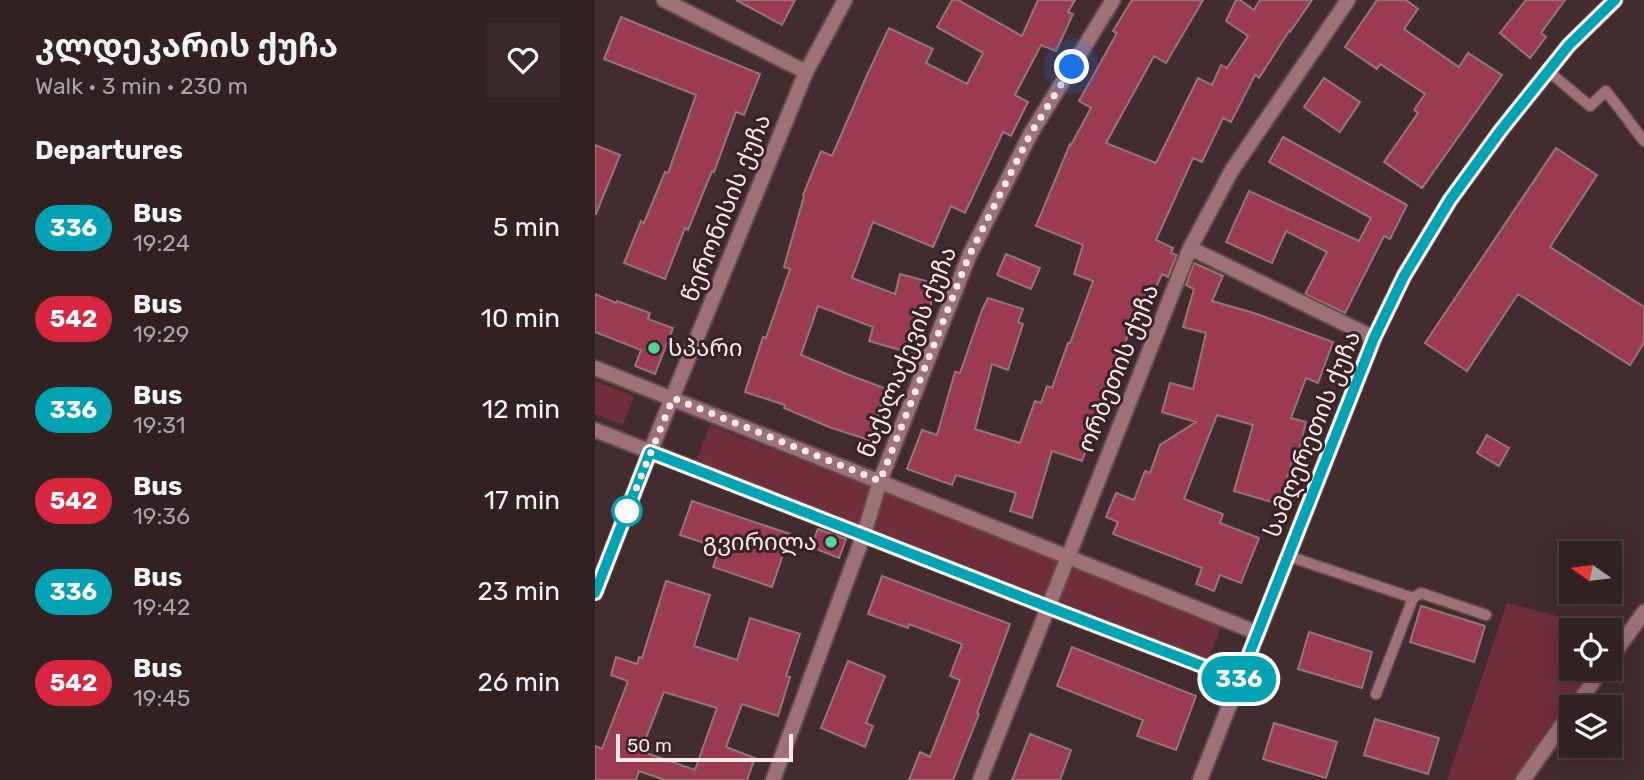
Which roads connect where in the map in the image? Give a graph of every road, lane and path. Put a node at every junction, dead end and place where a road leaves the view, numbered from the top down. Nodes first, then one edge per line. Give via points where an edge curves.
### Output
1 (664, 0) edge
2 (845, 0) edge
3 (1113, 0) edge
4 (1348, 0) edge
5 (1615, 0) edge
6 (1548, 71) junction
7 (806, 72) junction
8 (1644, 141) edge
9 (1190, 248) junction
10 (1374, 338) junction
11 (595, 368) edge
12 (673, 398) junction
13 (595, 430) edge
14 (650, 452) junction
15 (880, 481) junction
16 (864, 534) junction
17 (1068, 556) junction
18 (1288, 556) junction
19 (595, 593) edge
20 (1413, 598) junction
21 (1048, 607) junction
22 (1644, 612) edge
23 (1486, 615) dead end
24 (1258, 633) junction
25 (1622, 642) edge
26 (1239, 680) junction
27 (1376, 694) dead end
28 (1559, 729) edge
29 (773, 780) edge
30 (981, 780) edge
31 (1200, 780) edge
32 (1523, 780) edge

1 - 7 street
2 - 7 street, წერონისის ქუჩა
3 - 15 street, ნაქალაქევის ქუჩა via 1031,133 969,256
4 - 9 street, ორბეთის ქუჩა via 1232,170
5 - 6 street, სამღერეთის ქუჩა
6 - 8 lane via 1590,106 1605,91
6 - 10 street, სამღერეთის ქუჩა via 1450,200 1404,276
7 - 12 street, წერონისის ქუჩა
9 - 10 street
9 - 17 street, ორბეთის ქუჩა
10 - 18 street, სამღერეთის ქუჩა
11 - 12 street
12 - 14 street, წერონისის ქუჩა
12 - 15 street
13 - 14 street
14 - 16 street
14 - 19 street, წერონისის ქუჩა
15 - 16 street, ნაქალაქევის ქუჩა
15 - 17 street
16 - 21 street
16 - 29 street, ნაქალაქევის ქუჩა
17 - 21 street, ორბეთის ქუჩა
17 - 24 street
18 - 20 lane
18 - 24 street, სამღერეთის ქუჩა
20 - 23 lane via 1421,593
20 - 27 lane
21 - 26 street
21 - 30 street, ორბეთის ქუჩა
22 - 25 street
24 - 26 street, სამღერეთის ქუჩა
26 - 31 street, სამღერეთის ქუჩა
28 - 32 street

